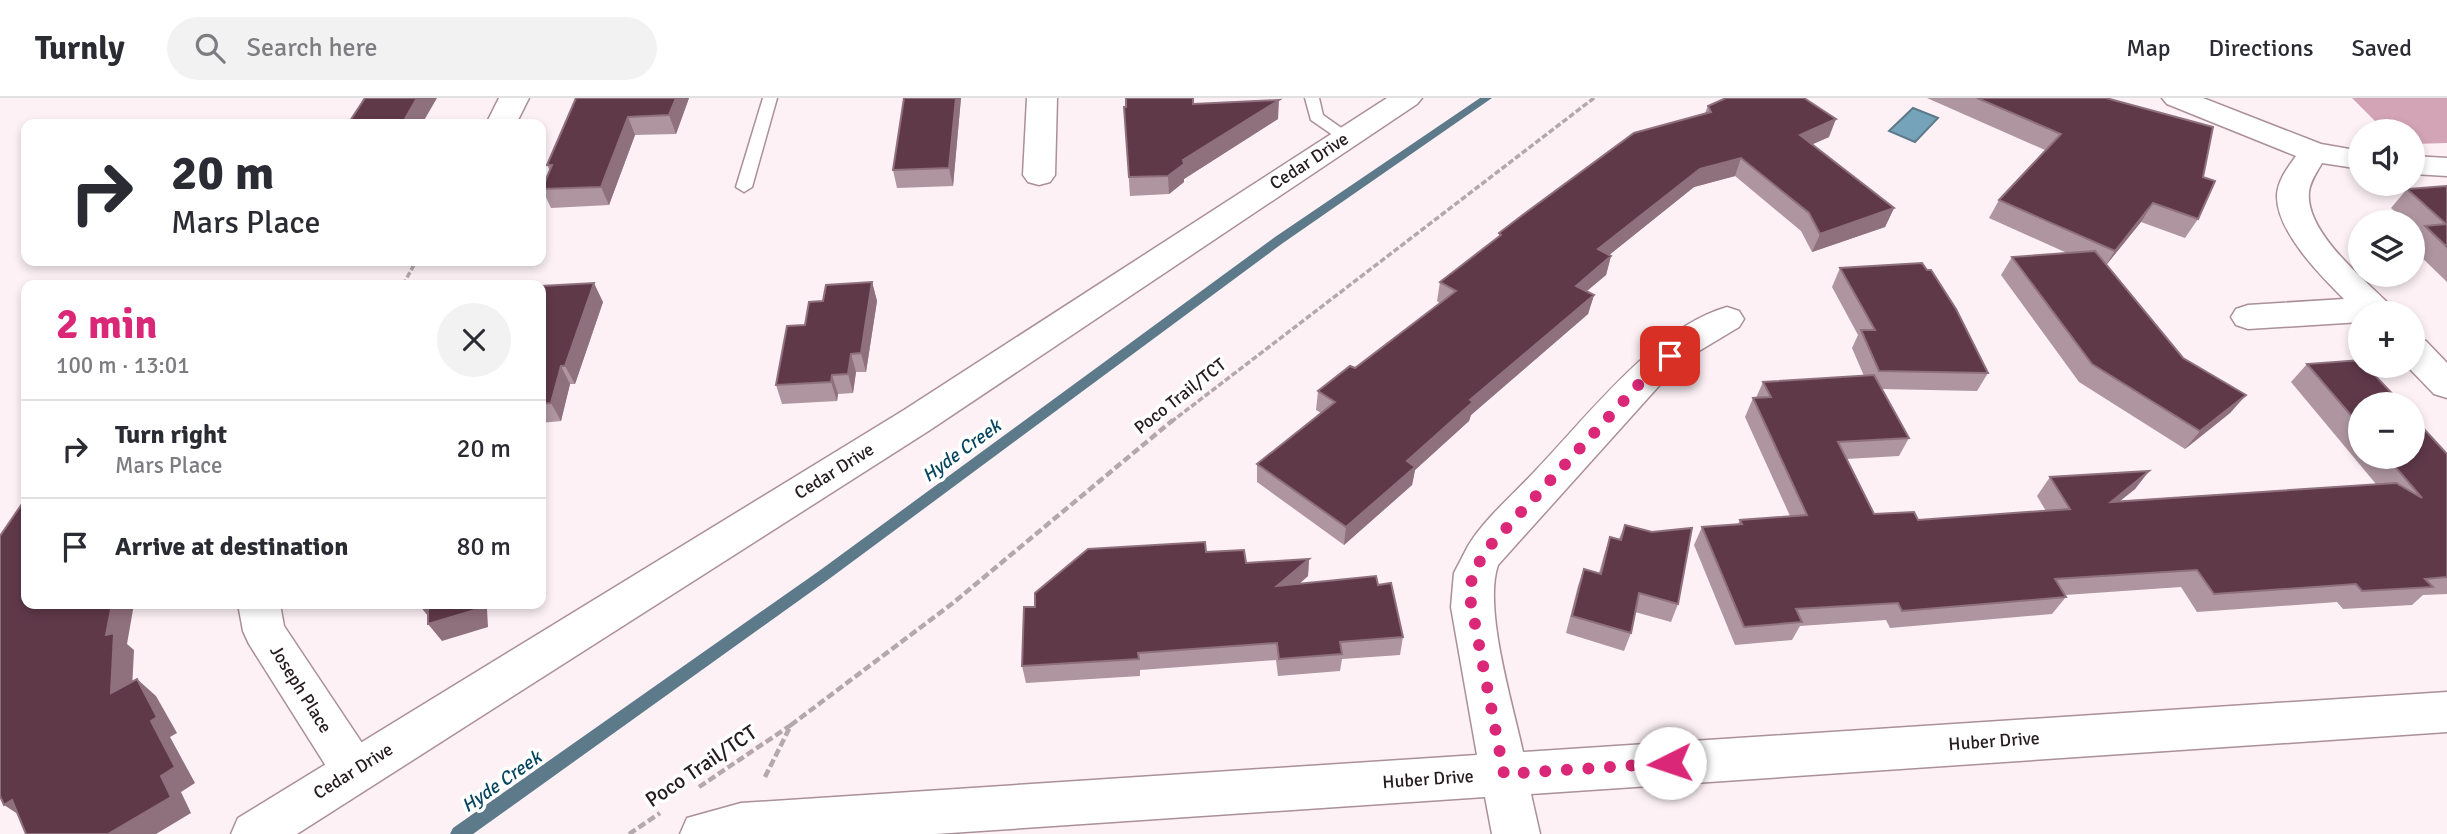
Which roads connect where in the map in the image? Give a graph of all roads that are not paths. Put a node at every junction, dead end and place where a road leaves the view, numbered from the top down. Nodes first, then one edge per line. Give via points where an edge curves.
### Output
1 (514, 98) edge
2 (770, 98) edge
3 (1042, 98) edge
4 (1312, 98) edge
5 (1407, 98) edge
6 (2177, 98) edge
7 (504, 119) edge
8 (1345, 138) junction
9 (2314, 152) junction
10 (2348, 158) edge
11 (2425, 166) edge
12 (2447, 167) edge
13 (1039, 175) dead end
14 (744, 187) dead end
15 (2367, 301) edge
16 (2348, 312) edge
17 (2248, 317) dead end
18 (1727, 319) dead end
19 (2425, 362) edge
20 (2447, 385) edge
21 (260, 609) edge
22 (2447, 712) edge
23 (354, 770) junction
24 (1504, 774) junction
25 (700, 815) edge
26 (255, 834) edge
27 (1516, 834) edge

1 - 7 street
2 - 14 lane
3 - 13 street
4 - 8 lane via 1316,117
5 - 8 street, Cedar Drive
6 - 9 street
8 - 23 street, Cedar Drive via 917,420
9 - 10 street
9 - 15 street via 2295,187 2297,215 2311,241
11 - 12 street
16 - 17 street
18 - 24 street via 1686,342 1653,369 1487,549 1476,568 1470,598
19 - 20 street
21 - 23 street, Joseph Place via 264,631
22 - 24 street, Huber Drive
23 - 26 street, Cedar Drive
24 - 25 street, Huber Drive
24 - 27 street

